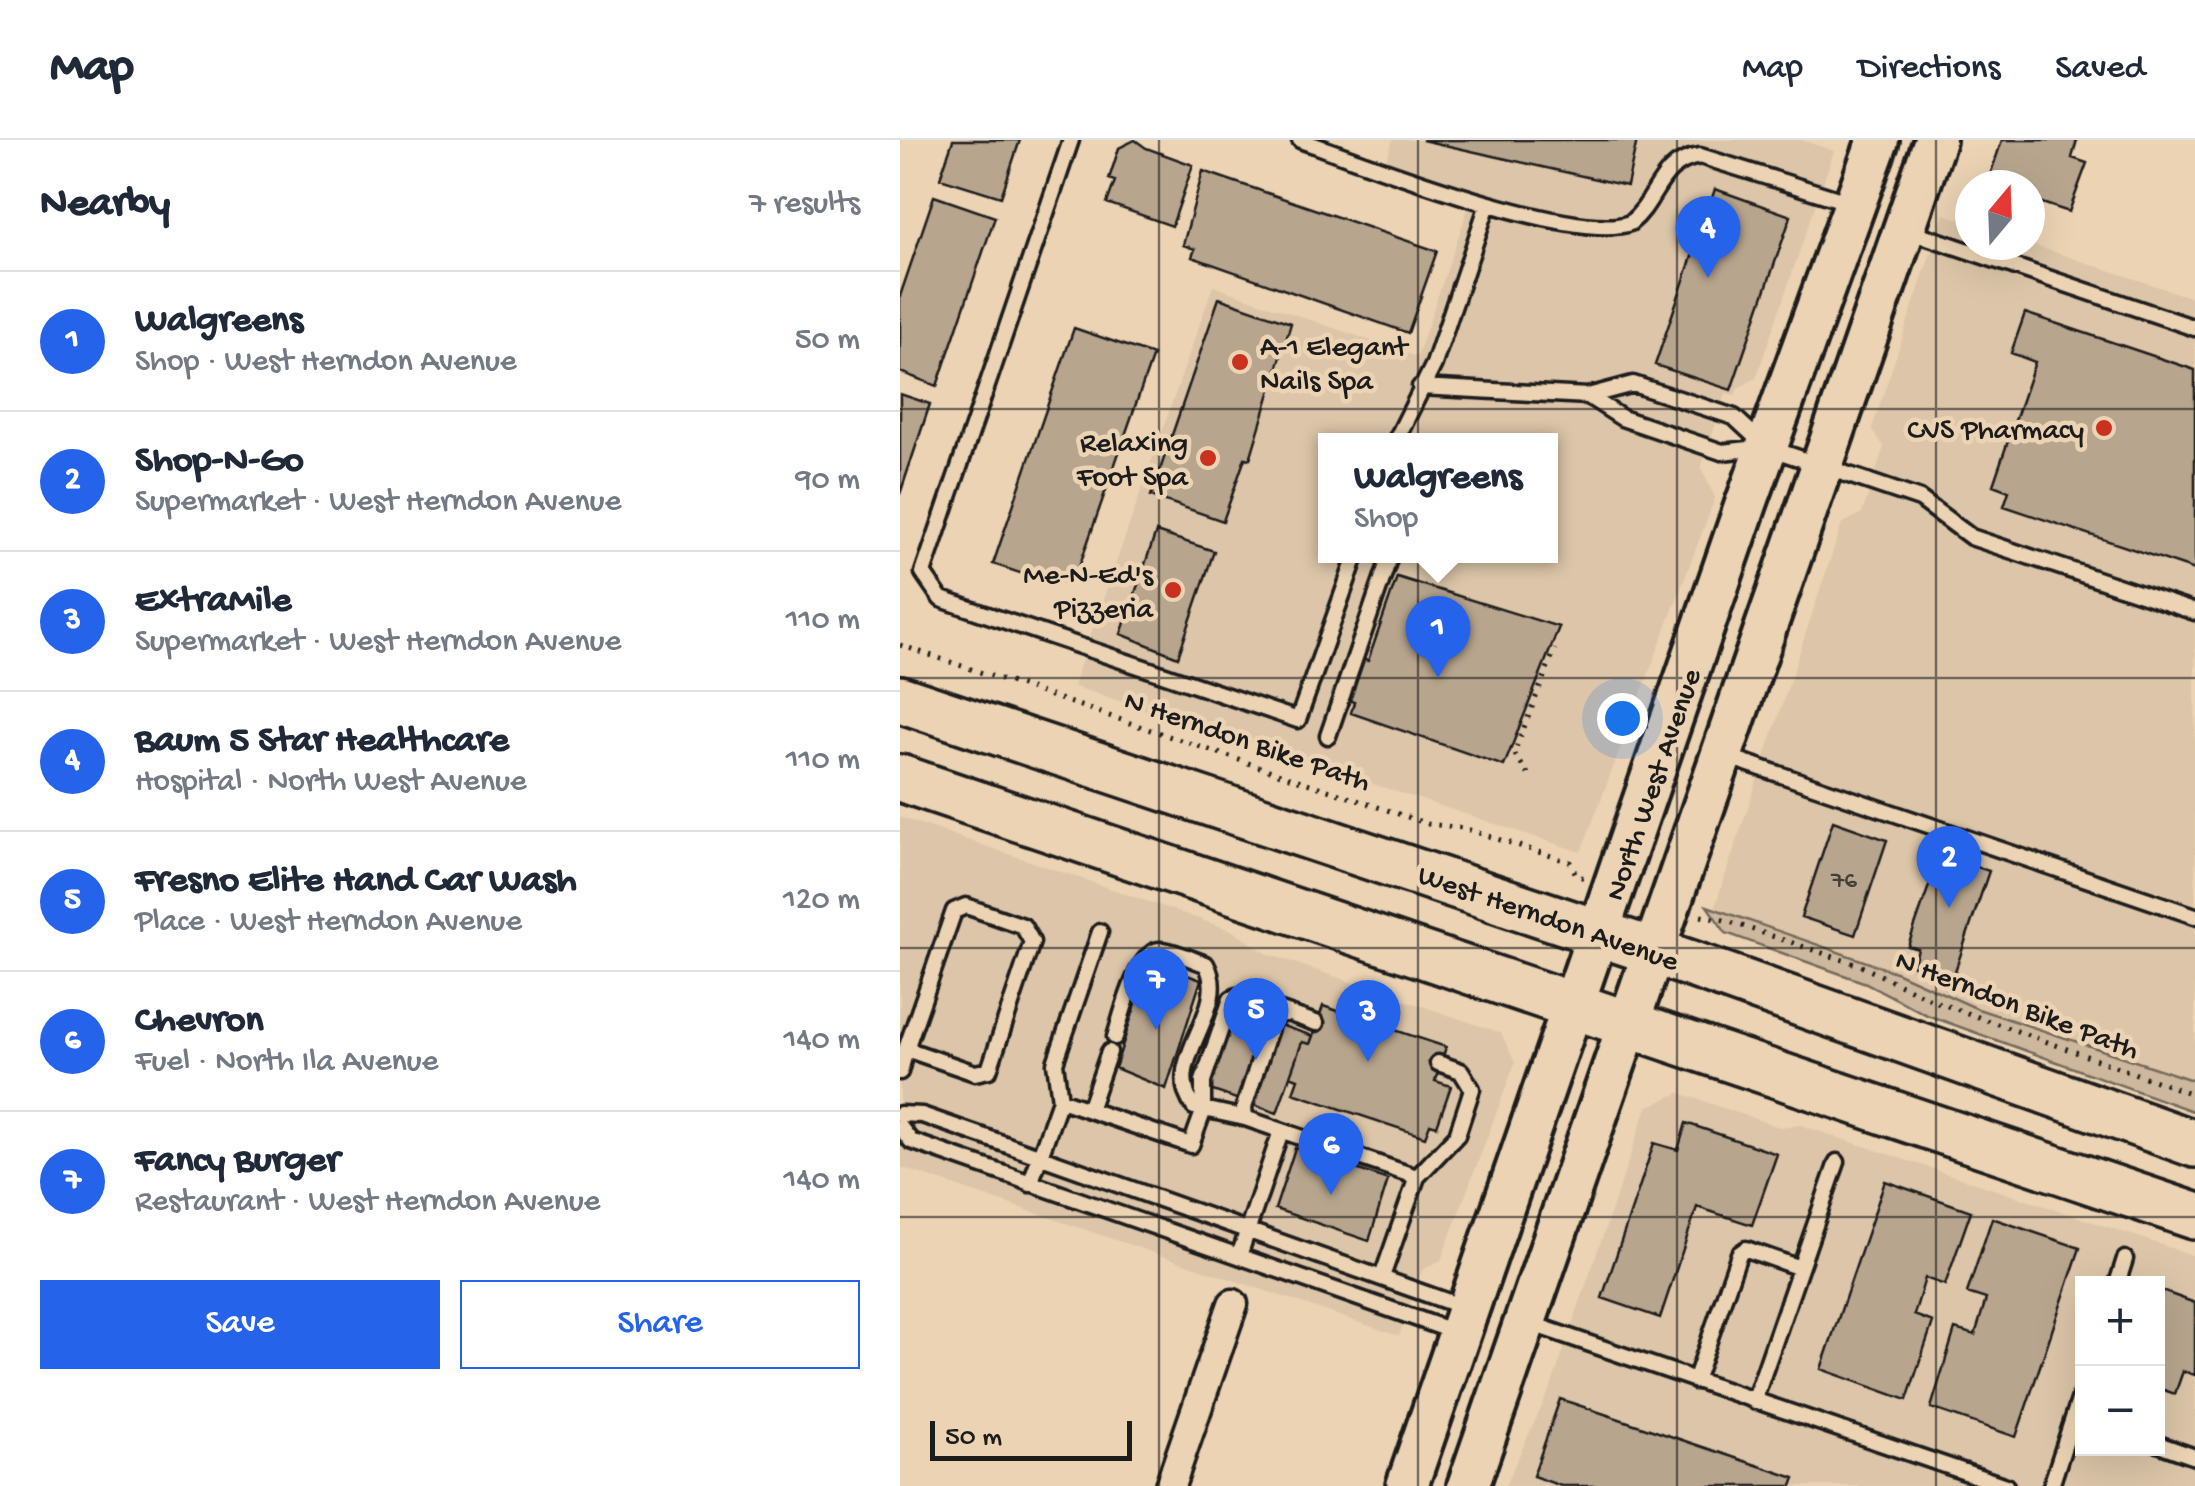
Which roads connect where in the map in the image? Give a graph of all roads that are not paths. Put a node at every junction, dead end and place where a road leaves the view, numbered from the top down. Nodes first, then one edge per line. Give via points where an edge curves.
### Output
1 (1071, 140) edge
2 (1300, 140) edge
3 (1886, 140) edge
4 (1935, 140) edge
5 (1488, 204) junction
6 (1854, 204) junction
7 (1904, 229) junction
8 (2195, 328) edge
9 (1420, 388) junction
10 (1588, 396) junction
11 (1399, 433) edge
12 (1766, 447) junction
13 (1822, 465) junction
14 (1354, 563) edge
15 (1388, 563) edge
16 (2195, 612) edge
17 (900, 698) edge
18 (1328, 736) dead end
19 (1723, 754) junction
20 (900, 778) edge
21 (2195, 916) edge
22 (1100, 932) dead end
23 (1600, 934) junction
24 (1655, 952) junction
25 (1574, 1004) junction
26 (1284, 1012) junction
27 (1316, 1023) dead end
28 (1630, 1024) junction
29 (906, 1049) junction
30 (1438, 1063) dead end
31 (900, 1072) edge
32 (1060, 1100) junction
33 (1089, 1110) junction
34 (1203, 1112) junction
35 (900, 1114) edge
36 (1245, 1118) junction
37 (900, 1128) edge
38 (1281, 1130) junction
39 (2195, 1144) edge
40 (1040, 1158) junction
41 (1837, 1162) dead end
42 (1418, 1178) junction
43 (1030, 1184) junction
44 (2195, 1216) edge
45 (1248, 1230) junction
46 (1240, 1256) junction
47 (2126, 1259) dead end
48 (1800, 1268) junction
49 (2120, 1276) edge
50 (1382, 1278) junction
51 (1233, 1304) dead end
52 (1464, 1321) junction
53 (1526, 1322) junction
54 (1694, 1381) junction
55 (1754, 1401) junction
56 (2075, 1426) edge
57 (2165, 1446) edge
58 (2195, 1457) edge
59 (1422, 1478) edge
60 (1170, 1486) edge
61 (1468, 1486) edge
62 (2006, 1486) edge
63 (2052, 1486) edge

1 - 14 lane via 923,573 940,599 1298,720
2 - 5 lane
3 - 6 street, North West Avenue
3 - 7 street via 1892,196
4 - 7 street, North West Avenue
5 - 6 lane via 1622,226 1637,217 1674,165 1700,156
5 - 9 lane
6 - 12 street, North West Avenue
7 - 8 lane
7 - 13 street, North West Avenue
9 - 10 lane
9 - 11 lane
10 - 12 lane via 1622,418 1722,452
10 - 12 lane via 1633,384 1734,417
12 - 13 lane
12 - 23 street, North West Avenue
13 - 16 lane via 1920,499 1970,536
13 - 19 street, North West Avenue
15 - 18 lane
17 - 23 main road, West Herndon Avenue
19 - 21 lane
19 - 24 street, North West Avenue
20 - 25 main road
22 - 32 lane via 1056,1063
23 - 24 main road, West Herndon Avenue
23 - 25 street, North West Avenue
24 - 28 street, North West Avenue
24 - 39 main road, West Herndon Avenue
25 - 28 main road
25 - 52 street, North West Avenue
26 - 27 lane
26 - 34 lane via 1237,996 1232,1000 1203,1082
26 - 36 lane via 1273,1019
28 - 44 main road
28 - 53 street, North West Avenue
29 - 29 lane via 954,912 966,906 1023,926 1032,942 989,1070 975,1074
29 - 31 lane
30 - 42 lane via 1462,1071 1472,1088 1458,1136
32 - 33 lane
32 - 40 lane
33 - 34 lane via 1192,1144
33 - 34 lane via 1141,963 1162,950 1206,964 1214,988 1182,1077 1184,1095
34 - 36 lane
35 - 40 lane
36 - 38 lane
37 - 43 lane via 910,1142
38 - 42 lane
38 - 45 lane
40 - 43 lane
40 - 45 lane
41 - 48 lane
42 - 50 lane
43 - 46 lane
45 - 46 lane
45 - 50 lane
46 - 52 lane
47 - 49 lane
48 - 54 lane via 1746,1250 1739,1254
48 - 55 lane
50 - 52 lane
51 - 60 street
52 - 59 street, North West Avenue
53 - 54 lane
53 - 61 street, North West Avenue
54 - 55 lane
55 - 62 lane
56 - 63 lane
57 - 58 lane

